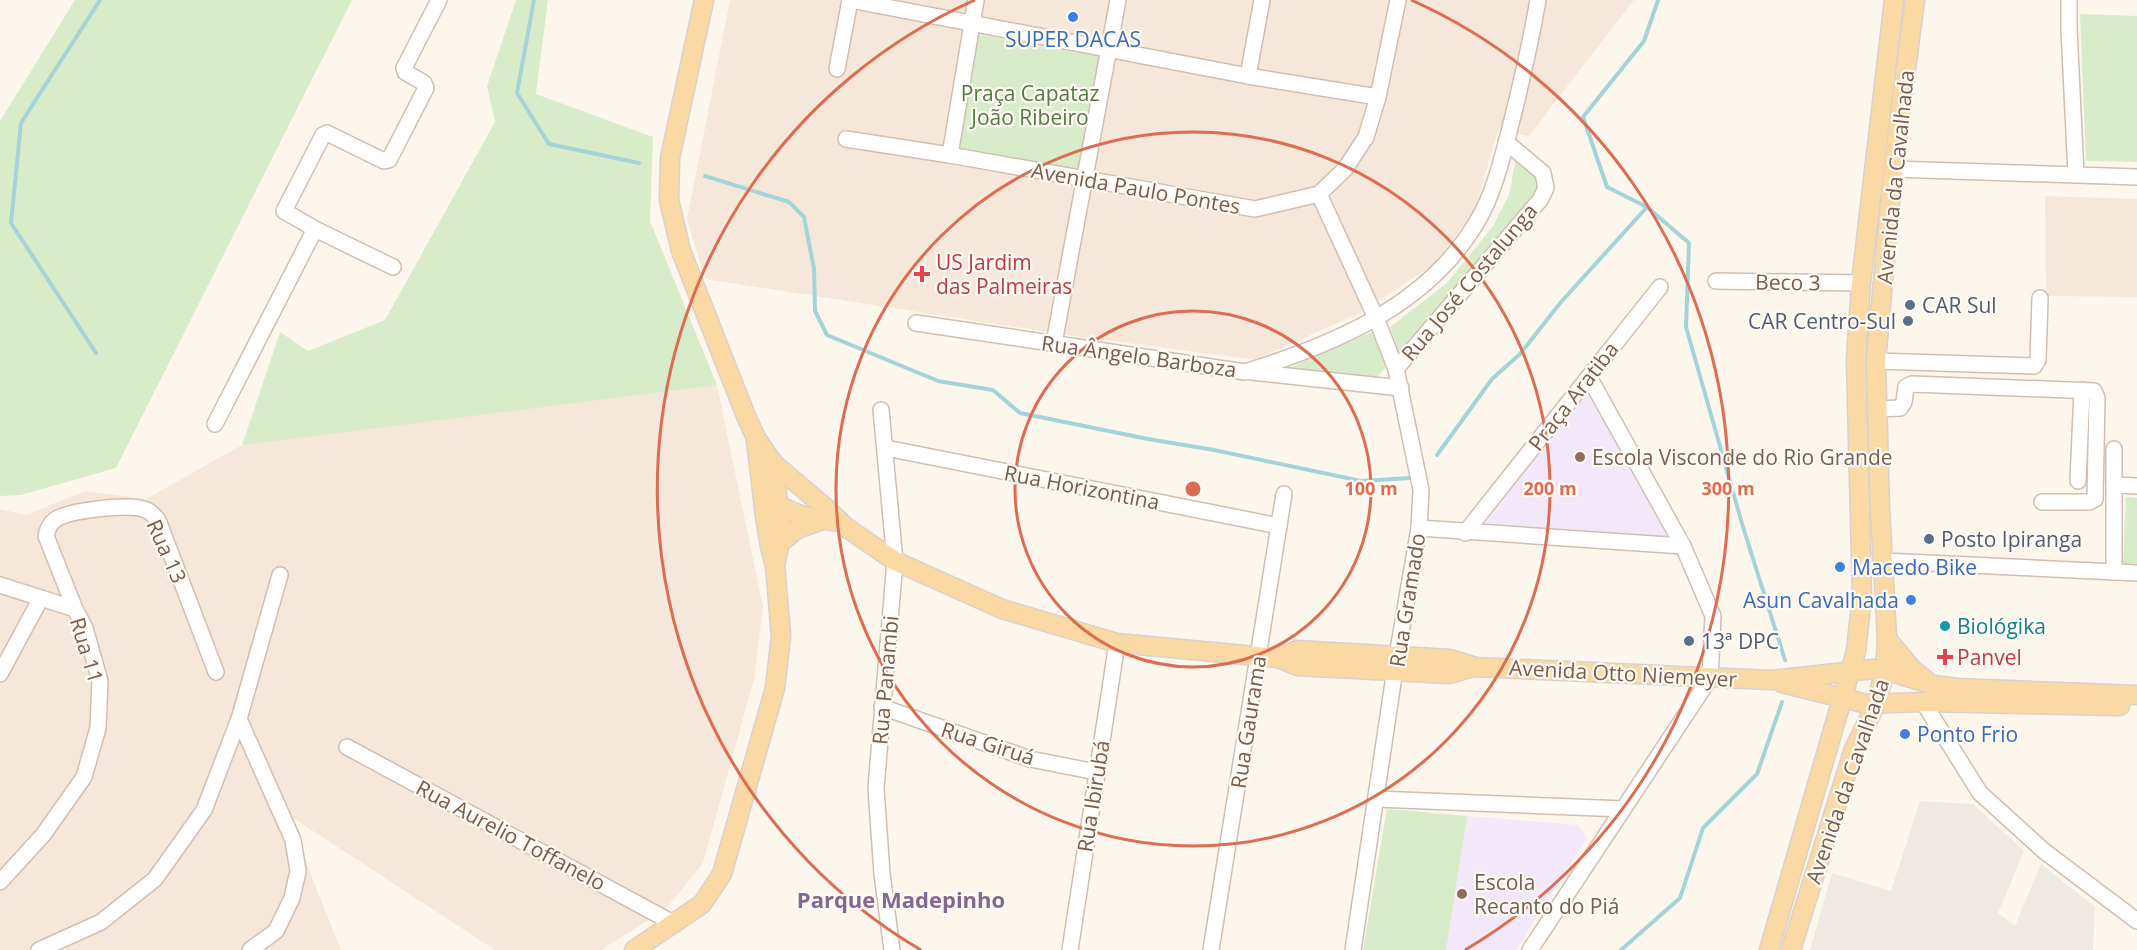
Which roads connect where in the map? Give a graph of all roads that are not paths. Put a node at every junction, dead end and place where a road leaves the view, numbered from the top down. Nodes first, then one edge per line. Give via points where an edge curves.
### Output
1 (439, 0) edge
2 (704, 0) edge
3 (850, 0) edge
4 (976, 0) edge
5 (1118, 0) edge
6 (1262, 0) edge
7 (1398, 0) edge
8 (1538, 0) edge
9 (1894, 0) edge
10 (1915, 0) edge
11 (2069, 0) edge
12 (971, 24) junction
13 (1109, 49) junction
14 (837, 69) dead end
15 (1248, 76) junction
16 (1378, 98) junction
17 (846, 139) dead end
18 (1506, 141) junction
19 (950, 155) junction
20 (1893, 169) junction
21 (2076, 175) junction
22 (2137, 177) edge
23 (1084, 180) junction
24 (1319, 194) junction
25 (315, 229) junction
26 (393, 267) dead end
27 (1716, 280) dead end
28 (1861, 284) junction
29 (1660, 287) dead end
30 (2040, 298) dead end
31 (1377, 318) junction
32 (916, 323) dead end
33 (1054, 344) junction
34 (1876, 361) junction
35 (1396, 369) junction
36 (1245, 372) junction
37 (1588, 376) junction
38 (1401, 388) junction
39 (2082, 390) junction
40 (1878, 409) junction
41 (881, 410) dead end
42 (215, 424) dead end
43 (886, 448) junction
44 (2115, 448) dead end
45 (766, 464) junction
46 (2078, 481) dead end
47 (2114, 485) junction
48 (2137, 486) edge
49 (1284, 494) dead end
50 (814, 497) junction
51 (2042, 502) dead end
52 (779, 504) junction
53 (831, 521) junction
54 (1279, 526) junction
55 (1419, 528) junction
56 (1465, 533) junction
57 (775, 544) junction
58 (1683, 546) junction
59 (896, 561) junction
60 (1884, 561) junction
61 (2114, 572) junction
62 (2137, 573) edge
63 (280, 575) dead end
64 (0, 585) edge
65 (41, 598) junction
66 (75, 609) junction
67 (1887, 639) junction
68 (1117, 643) junction
69 (1258, 657) junction
70 (1396, 664) junction
71 (1885, 670) junction
72 (1852, 671) junction
73 (216, 672) dead end
74 (0, 674) edge
75 (1710, 678) junction
76 (1771, 680) junction
77 (1933, 685) junction
78 (2137, 695) edge
79 (1844, 699) junction
80 (1923, 702) junction
81 (1876, 704) junction
82 (882, 706) junction
83 (2137, 707) edge
84 (239, 719) junction
85 (347, 747) dead end
86 (1096, 772) junction
87 (1376, 799) junction
88 (1623, 809) junction
89 (0, 882) edge
90 (2137, 921) edge
91 (675, 924) junction
92 (39, 950) edge
93 (250, 950) edge
94 (634, 950) edge
95 (892, 950) edge
96 (1070, 950) edge
97 (1211, 950) edge
98 (1353, 950) edge
99 (1530, 950) edge
100 (1768, 950) edge
101 (1791, 950) edge

1 - 25 street via 404,68 426,88 389,160 327,133 323,135 284,212
2 - 45 main road via 670,158 669,200 681,250
3 - 12 street
3 - 14 street
4 - 12 street
5 - 13 street
6 - 15 street
7 - 16 street
8 - 18 street, Rua Ângelo Barboza
9 - 28 main road, Avenida da Cavalhada
10 - 20 main road, Avenida da Cavalhada
11 - 21 street
12 - 13 street
12 - 19 street
13 - 15 street
13 - 23 street
15 - 16 street
16 - 24 street via 1366,137 1345,169
17 - 19 street, Avenida Paulo Pontes
18 - 31 street, Rua Ângelo Barboza via 1500,169 1483,210 1465,239 1438,271
18 - 35 street, Rua José Costalunga via 1543,173 1546,188 1540,200
19 - 23 street, Avenida Paulo Pontes
20 - 21 street
20 - 34 main road, Avenida da Cavalhada
21 - 22 street
23 - 24 street, Avenida Paulo Pontes via 1255,209
23 - 33 street
24 - 31 street, Rua Gramado
25 - 26 street
25 - 42 street
27 - 28 street, Beco 3
28 - 72 main road, Avenida da Cavalhada via 1856,360 1862,596
29 - 37 street, Praça Aratiba
30 - 34 street via 2038,360 2034,366
31 - 35 street, Rua Gramado
31 - 36 street, Rua Ângelo Barboza via 1297,356
32 - 33 street, Rua Ângelo Barboza
33 - 36 street, Rua Ângelo Barboza
34 - 40 main road, Avenida da Cavalhada
35 - 38 street, Rua Gramado
36 - 38 street
37 - 56 street, Praça Aratiba
37 - 58 street
38 - 55 street, Rua Gramado via 1421,490
39 - 40 street via 1912,384 1906,387 1900,408
39 - 46 street
39 - 51 street via 2094,391 2097,398 2095,499
40 - 60 main road, Avenida da Cavalhada
41 - 43 street, Rua Panambi
43 - 54 street, Rua Horizontina
43 - 59 street, Rua Panambi
44 - 47 street
45 - 50 main road, Avenida Otto Niemeyer
45 - 52 main road via 772,498
45 - 57 main road
47 - 48 street
47 - 61 street
49 - 54 street, Rua Gaurama
50 - 52 main road via 791,494
50 - 53 main road, Avenida Otto Niemeyer
52 - 53 main road, Avenida Otto Niemeyer via 798,514
52 - 57 main road via 774,512
53 - 57 main road via 797,529
53 - 59 main road, Avenida Otto Niemeyer
54 - 69 street, Rua Gaurama
55 - 56 street
55 - 70 street, Rua Gramado
56 - 58 street
57 - 91 main road via 780,636 775,688 722,874 702,904
58 - 75 street via 1713,615
59 - 68 main road, Avenida Otto Niemeyer via 1002,609
59 - 82 street, Rua Panambi
60 - 61 street
60 - 67 main road, Avenida da Cavalhada
61 - 62 street
63 - 84 street
64 - 65 street, Rua 11
65 - 66 street, Rua 11
65 - 74 street
66 - 73 street, Rua 13 via 46,536 49,525 57,518 85,509 142,508 158,520
66 - 89 street, Rua 11 via 85,628 100,681 98,728 84,777 43,835
67 - 71 main road, Avenida da Cavalhada
67 - 77 main road via 1913,670
68 - 69 main road, Avenida Otto Niemeyer
68 - 86 street, Rua Ibirubá
69 - 70 main road, Avenida Otto Niemeyer via 1278,658 1297,650
69 - 97 street, Rua Gaurama
70 - 75 main road, Avenida Otto Niemeyer via 1450,659 1476,667
70 - 87 street, Rua Gramado
71 - 72 main road, Avenida Otto Niemeyer
71 - 77 main road, Avenida Otto Niemeyer
71 - 81 main road, Avenida da Cavalhada
72 - 76 main road, Avenida Otto Niemeyer
72 - 79 main road, Avenida da Cavalhada
75 - 76 main road, Avenida Otto Niemeyer
75 - 88 street
76 - 79 main road, Avenida Otto Niemeyer
77 - 78 main road, Avenida Otto Niemeyer
79 - 81 main road, Avenida Otto Niemeyer
79 - 100 main road, Avenida da Cavalhada
80 - 81 main road, Avenida Otto Niemeyer
80 - 83 main road, Avenida Otto Niemeyer
80 - 90 street via 1980,793 2044,851
81 - 101 main road, Avenida da Cavalhada via 1854,748
82 - 86 street, Rua Giruá via 1030,759
82 - 95 street, Rua Panambi via 876,788
84 - 92 street via 204,810 155,879 102,922
84 - 93 street via 293,840 298,871 292,898 276,932
85 - 91 street, Rua Aurelio Toffanelo
86 - 96 street, Rua Ibirubá
87 - 88 street
87 - 98 street, Rua Gramado
88 - 99 street
91 - 94 main road

